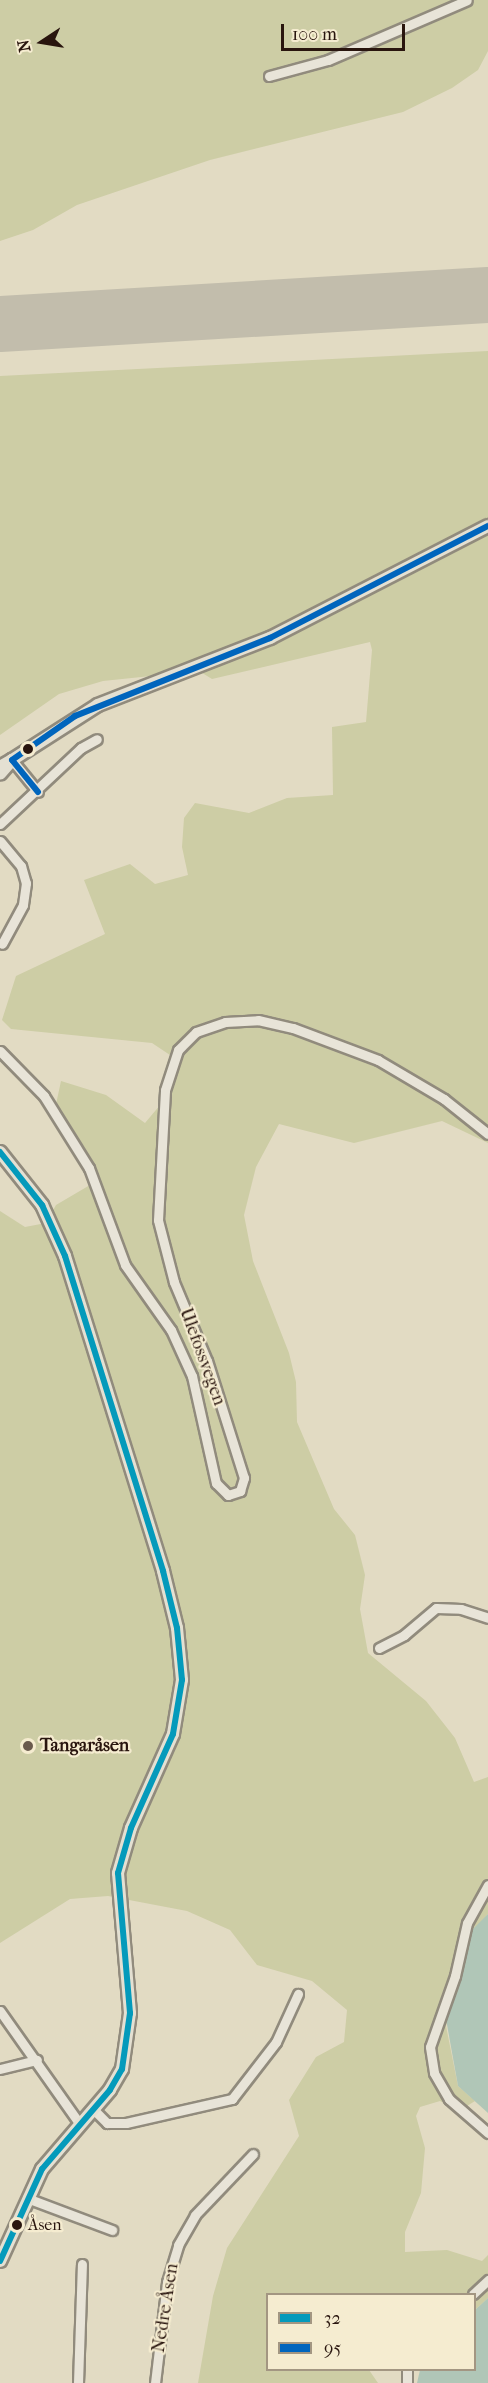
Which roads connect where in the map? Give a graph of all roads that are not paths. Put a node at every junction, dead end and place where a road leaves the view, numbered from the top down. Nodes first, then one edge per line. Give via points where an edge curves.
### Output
1 (467, 0) edge
2 (269, 76) dead end
3 (488, 526) edge
4 (97, 739) dead end
5 (12, 760) junction
6 (0, 766) edge
7 (0, 774) edge
8 (38, 792) junction
9 (0, 824) edge
10 (0, 841) edge
11 (2, 944) dead end
12 (0, 1051) edge
13 (488, 1134) edge
14 (0, 1152) edge
15 (488, 1618) edge
16 (379, 1648) dead end
17 (488, 1885) edge
18 (298, 1994) dead end
19 (0, 2011) edge
20 (38, 2060) junction
21 (0, 2069) edge
22 (93, 2109) junction
23 (79, 2123) junction
24 (488, 2133) edge
25 (253, 2154) dead end
26 (27, 2198) junction
27 (112, 2230) dead end
28 (0, 2261) edge
29 (82, 2264) dead end
30 (488, 2280) edge
31 (475, 2293) edge
32 (78, 2383) edge
33 (155, 2383) edge

1 - 2 street via 328,60
3 - 5 main road via 270,638 98,705
4 - 8 street via 81,748
5 - 6 main road
5 - 7 main road
5 - 8 street
8 - 9 street
10 - 11 street via 21,866 26,883 23,905
12 - 13 street, Ulefossvegen via 44,1096 89,1168 125,1265 171,1330 192,1376 216,1483 228,1495 240,1491 244,1478 210,1370 174,1282 158,1220 165,1090 178,1050 196,1032 225,1022 258,1020 293,1028 378,1060 422,1085
14 - 22 main road via 42,1205 65,1256 163,1570 181,1652 180,1700 173,1734 131,1828 118,1873 130,2013 128,2049 117,2080
15 - 16 street via 473,1611 436,1608 404,1635
17 - 24 street via 467,1923 455,1977 430,2047 434,2073 449,2099
18 - 22 street via 276,2042 232,2099 126,2123 106,2123
19 - 20 street
20 - 21 street
20 - 23 street
22 - 23 main road
23 - 26 main road via 50,2158
25 - 33 street, Nedre Åsen via 195,2215 178,2245 167,2282
26 - 27 street
26 - 28 main road
29 - 32 street
30 - 31 street

